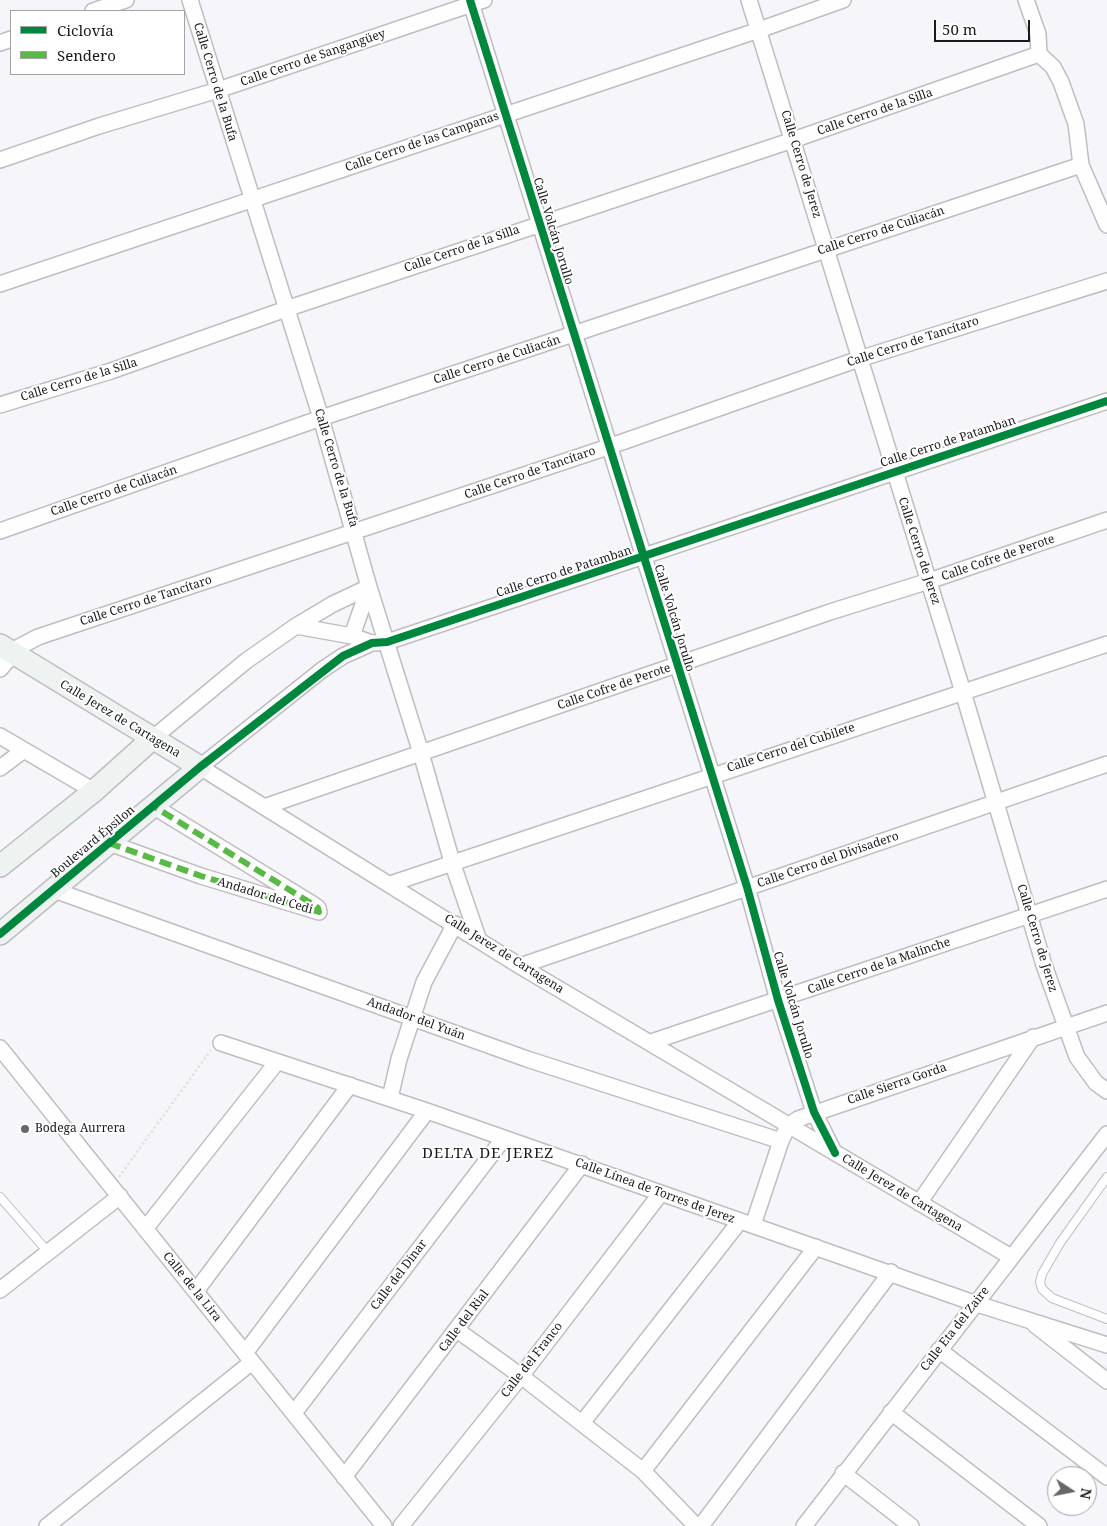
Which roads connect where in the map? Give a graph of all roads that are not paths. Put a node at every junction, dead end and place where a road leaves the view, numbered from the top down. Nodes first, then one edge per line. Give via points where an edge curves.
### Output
1 (126, 0) edge
2 (190, 0) edge
3 (749, 0) edge
4 (843, 0) edge
5 (1026, 0) edge
6 (475, 1) edge
7 (96, 10) edge
8 (759, 30) junction
9 (1038, 54) junction
10 (218, 90) junction
11 (505, 114) junction
12 (794, 140) junction
13 (0, 160) edge
14 (1081, 165) junction
15 (252, 199) junction
16 (540, 223) junction
17 (1107, 225) edge
18 (827, 249) junction
19 (1107, 281) edge
20 (0, 284) edge
21 (286, 309) junction
22 (573, 334) junction
23 (859, 359) junction
24 (1107, 401) edge
25 (0, 405) edge
26 (321, 418) junction
27 (608, 447) junction
28 (894, 471) junction
29 (1107, 520) edge
30 (0, 531) edge
31 (355, 532) junction
32 (643, 557) junction
33 (929, 581) junction
34 (369, 587) junction
35 (296, 626) junction
36 (352, 636) junction
37 (387, 642) junction
38 (372, 643) junction
39 (1107, 644) edge
40 (7, 649) edge
41 (676, 666) junction
42 (0, 669) edge
43 (963, 692) junction
44 (0, 736) edge
45 (153, 738) junction
46 (24, 750) junction
47 (422, 753) junction
48 (1107, 764) edge
49 (200, 767) junction
50 (0, 768) edge
51 (712, 774) junction
52 (94, 791) junction
53 (995, 803) junction
54 (153, 806) junction
55 (264, 807) junction
56 (109, 844) junction
57 (452, 862) junction
58 (0, 866) edge
59 (390, 884) junction
60 (747, 887) junction
61 (1107, 889) edge
62 (54, 890) junction
63 (1030, 915) junction
64 (456, 924) junction
65 (0, 934) edge
66 (478, 938) junction
67 (520, 966) junction
68 (778, 1000) junction
69 (1107, 1013) edge
70 (412, 1016) junction
71 (1065, 1026) junction
72 (1033, 1037) junction
73 (651, 1042) junction
74 (220, 1043) road end
75 (0, 1048) edge
76 (276, 1062) junction
77 (350, 1085) junction
78 (1107, 1091) edge
79 (390, 1098) junction
80 (427, 1111) junction
81 (814, 1112) junction
82 (788, 1126) junction
83 (1107, 1134) edge
84 (504, 1138) junction
85 (781, 1141) junction
86 (835, 1154) junction
87 (582, 1164) junction
88 (1107, 1177) edge
89 (116, 1191) junction
90 (661, 1192) junction
91 (0, 1197) edge
92 (918, 1203) junction
93 (747, 1223) junction
94 (145, 1229) junction
95 (816, 1247) junction
96 (48, 1252) junction
97 (1011, 1257) junction
98 (891, 1272) junction
99 (0, 1290) edge
100 (196, 1291) junction
101 (974, 1303) junction
102 (1026, 1318) junction
103 (1107, 1319) edge
104 (457, 1330) junction
105 (1107, 1345) edge
106 (939, 1350) junction
107 (249, 1357) junction
108 (521, 1376) junction
109 (1107, 1381) edge
110 (891, 1412) junction
111 (294, 1413) junction
112 (582, 1423) junction
113 (642, 1471) junction
114 (843, 1473) junction
115 (344, 1477) junction
116 (1107, 1478) edge
117 (47, 1526) edge
118 (384, 1526) edge
119 (401, 1526) edge
120 (696, 1526) edge
121 (700, 1526) edge
122 (804, 1526) edge
123 (911, 1526) edge
124 (1039, 1526) edge

1 - 7 street
2 - 10 street, Calle Cerro de la Bufa
3 - 8 street, Calle Cerro de Jerez
4 - 8 street, Calle Cerro de las Campanas
5 - 9 street via 1038,34
6 - 10 street, Calle Cerro de Sangangüey
6 - 11 street, Calle Volcán Jorullo
8 - 11 street, Calle Cerro de las Campanas
8 - 12 street, Calle Cerro de Jerez
9 - 12 street, Calle Cerro de la Silla
9 - 14 street via 1053,67 1070,106 1078,134
10 - 13 street, Calle Cerro de Sangangüey
10 - 15 street, Calle Cerro de la Bufa
11 - 15 street, Calle Cerro de las Campanas
11 - 16 street, Calle Volcán Jorullo
12 - 16 street, Calle Cerro de la Silla
12 - 18 street, Calle Cerro de Jerez
14 - 17 street
14 - 18 street, Calle Cerro de Culiacán
15 - 20 street, Calle Cerro de las Campanas
15 - 21 street, Calle Cerro de la Bufa
16 - 21 street, Calle Cerro de la Silla
16 - 22 street, Calle Volcán Jorullo
18 - 22 street, Calle Cerro de Culiacán
18 - 23 street, Calle Cerro de Jerez
19 - 23 street, Calle Cerro de Tancítaro
21 - 25 street, Calle Cerro de la Silla via 111,371
21 - 26 street, Calle Cerro de la Bufa
22 - 26 street, Calle Cerro de Culiacán
22 - 27 street, Calle Volcán Jorullo
23 - 27 street, Calle Cerro de Tancítaro
23 - 28 street, Calle Cerro de Jerez
24 - 28 street, Calle Cerro de Patamban
26 - 30 street, Calle Cerro de Culiacán
26 - 31 street, Calle Cerro de la Bufa
27 - 31 street, Calle Cerro de Tancítaro
27 - 32 street, Calle Volcán Jorullo
28 - 32 street, Calle Cerro de Patamban
28 - 33 street, Calle Cerro de Jerez
29 - 33 street, Calle Cofre de Perote
31 - 34 street, Calle Cerro de la Bufa
31 - 40 street, Calle Cerro de Tancítaro
32 - 37 street, Calle Cerro de Patamban
32 - 41 street, Calle Volcán Jorullo
33 - 41 street, Calle Cofre de Perote
33 - 43 street, Calle Cerro de Jerez
34 - 35 street
34 - 36 street
34 - 37 street, Calle Cerro de la Bufa
35 - 36 street
35 - 45 street via 239,667
36 - 38 street
37 - 38 street, Calle Cerro de Patamban
37 - 47 street, Calle Cerro de la Bufa
38 - 49 street, Calle Cerro de Patamban via 342,656 322,670
39 - 43 street, Calle Cerro del Cubilete
40 - 42 street, Calle Cerro de Tancítaro
40 - 45 street, Calle Jerez de Cartagena
41 - 47 street, Calle Cofre de Perote
41 - 51 street, Calle Volcán Jorullo
43 - 51 street, Calle Cerro del Cubilete
43 - 53 street, Calle Cerro de Jerez
44 - 46 street
45 - 49 street, Calle Jerez de Cartagena
45 - 52 street
46 - 50 street
46 - 52 street
47 - 55 street, Calle Cofre de Perote
47 - 57 street, Calle Cerro de la Bufa
48 - 53 street, Calle Cerro del Divisadero
49 - 54 street, Boulevard Épsilon
49 - 55 street, Calle Jerez de Cartagena
51 - 57 street, Calle Cerro del Cubilete
51 - 60 street, Calle Volcán Jorullo
52 - 58 street
53 - 60 street, Calle Cerro del Divisadero
53 - 63 street, Calle Cerro de Jerez
54 - 56 street, Boulevard Épsilon
54 - 56 street, Andador del Cedi via 314,905 318,912
55 - 59 street, Calle Jerez de Cartagena
56 - 62 street, Boulevard Épsilon
57 - 59 street, Calle Cerro del Cubilete
57 - 66 street, Calle Cerro de la Bufa
59 - 64 street, Calle Jerez de Cartagena
60 - 67 street, Calle Cerro del Divisadero
60 - 68 street, Calle Volcán Jorullo
61 - 63 street, Calle Cerro de la Malinche
62 - 65 street, Boulevard Épsilon
62 - 70 street, Andador del Yuán
63 - 68 street, Calle Cerro de la Malinche
63 - 71 street, Calle Cerro de Jerez
64 - 66 street, Calle Jerez de Cartagena
64 - 70 street via 424,982
66 - 67 street, Calle Jerez de Cartagena
67 - 73 street, Calle Jerez de Cartagena
68 - 73 street, Calle Cerro de la Malinche
68 - 81 street, Calle Volcán Jorullo
69 - 71 street, Calle Sierra Gorda
70 - 79 street
70 - 85 street, Andador del Yuán via 593,1081
71 - 72 street, Calle Sierra Gorda
71 - 78 street, Calle Cerro de Jerez via 1077,1057 1096,1083
72 - 81 street, Calle Sierra Gorda
72 - 92 street
73 - 82 street, Calle Jerez de Cartagena
74 - 76 street, Calle Línea de Torres de Jerez
75 - 89 street, Calle de la Lira
76 - 77 street, Calle Línea de Torres de Jerez
76 - 94 street
77 - 79 street, Calle Línea de Torres de Jerez
77 - 100 street
79 - 80 street, Calle Línea de Torres de Jerez
80 - 84 street, Calle Línea de Torres de Jerez
80 - 107 street
81 - 82 street, Calle Sierra Gorda
81 - 86 street, Calle Volcán Jorullo
82 - 85 street
82 - 86 street, Calle Jerez de Cartagena
83 - 97 street, Calle Eta del Zaire
84 - 87 street, Calle Línea de Torres de Jerez
84 - 111 street, Calle del Dinar
85 - 93 street
86 - 92 street, Calle Jerez de Cartagena
87 - 90 street, Calle Línea de Torres de Jerez
87 - 104 street, Calle del Rial
88 - 103 lane via 1042,1274 1042,1289 1046,1294
89 - 94 street, Calle de la Lira
89 - 96 street
90 - 93 street, Calle Línea de Torres de Jerez
90 - 108 street, Calle del Franco
91 - 96 lane
92 - 97 street, Calle Jerez de Cartagena
93 - 95 street, Calle Línea de Torres de Jerez
93 - 112 street
94 - 100 street, Calle de la Lira
95 - 98 street, Calle Línea de Torres de Jerez
95 - 113 street
96 - 99 street
97 - 101 street, Calle Eta del Zaire
98 - 101 street, Calle Línea de Torres de Jerez
98 - 121 street
100 - 107 street, Calle de la Lira
101 - 102 street, Calle Línea de Torres de Jerez
101 - 106 street, Calle Eta del Zaire
102 - 105 street, Calle Línea de Torres de Jerez
102 - 109 street
104 - 108 street
104 - 115 street, Calle del Rial
106 - 110 street, Calle Eta del Zaire
106 - 116 street
107 - 111 street, Calle de la Lira
107 - 117 street
108 - 112 street
108 - 119 street, Calle del Franco
110 - 114 street, Calle Eta del Zaire
110 - 124 street
111 - 115 street, Calle de la Lira
112 - 113 street
113 - 120 street
114 - 122 street, Calle Eta del Zaire
114 - 123 street
115 - 118 street, Calle de la Lira

